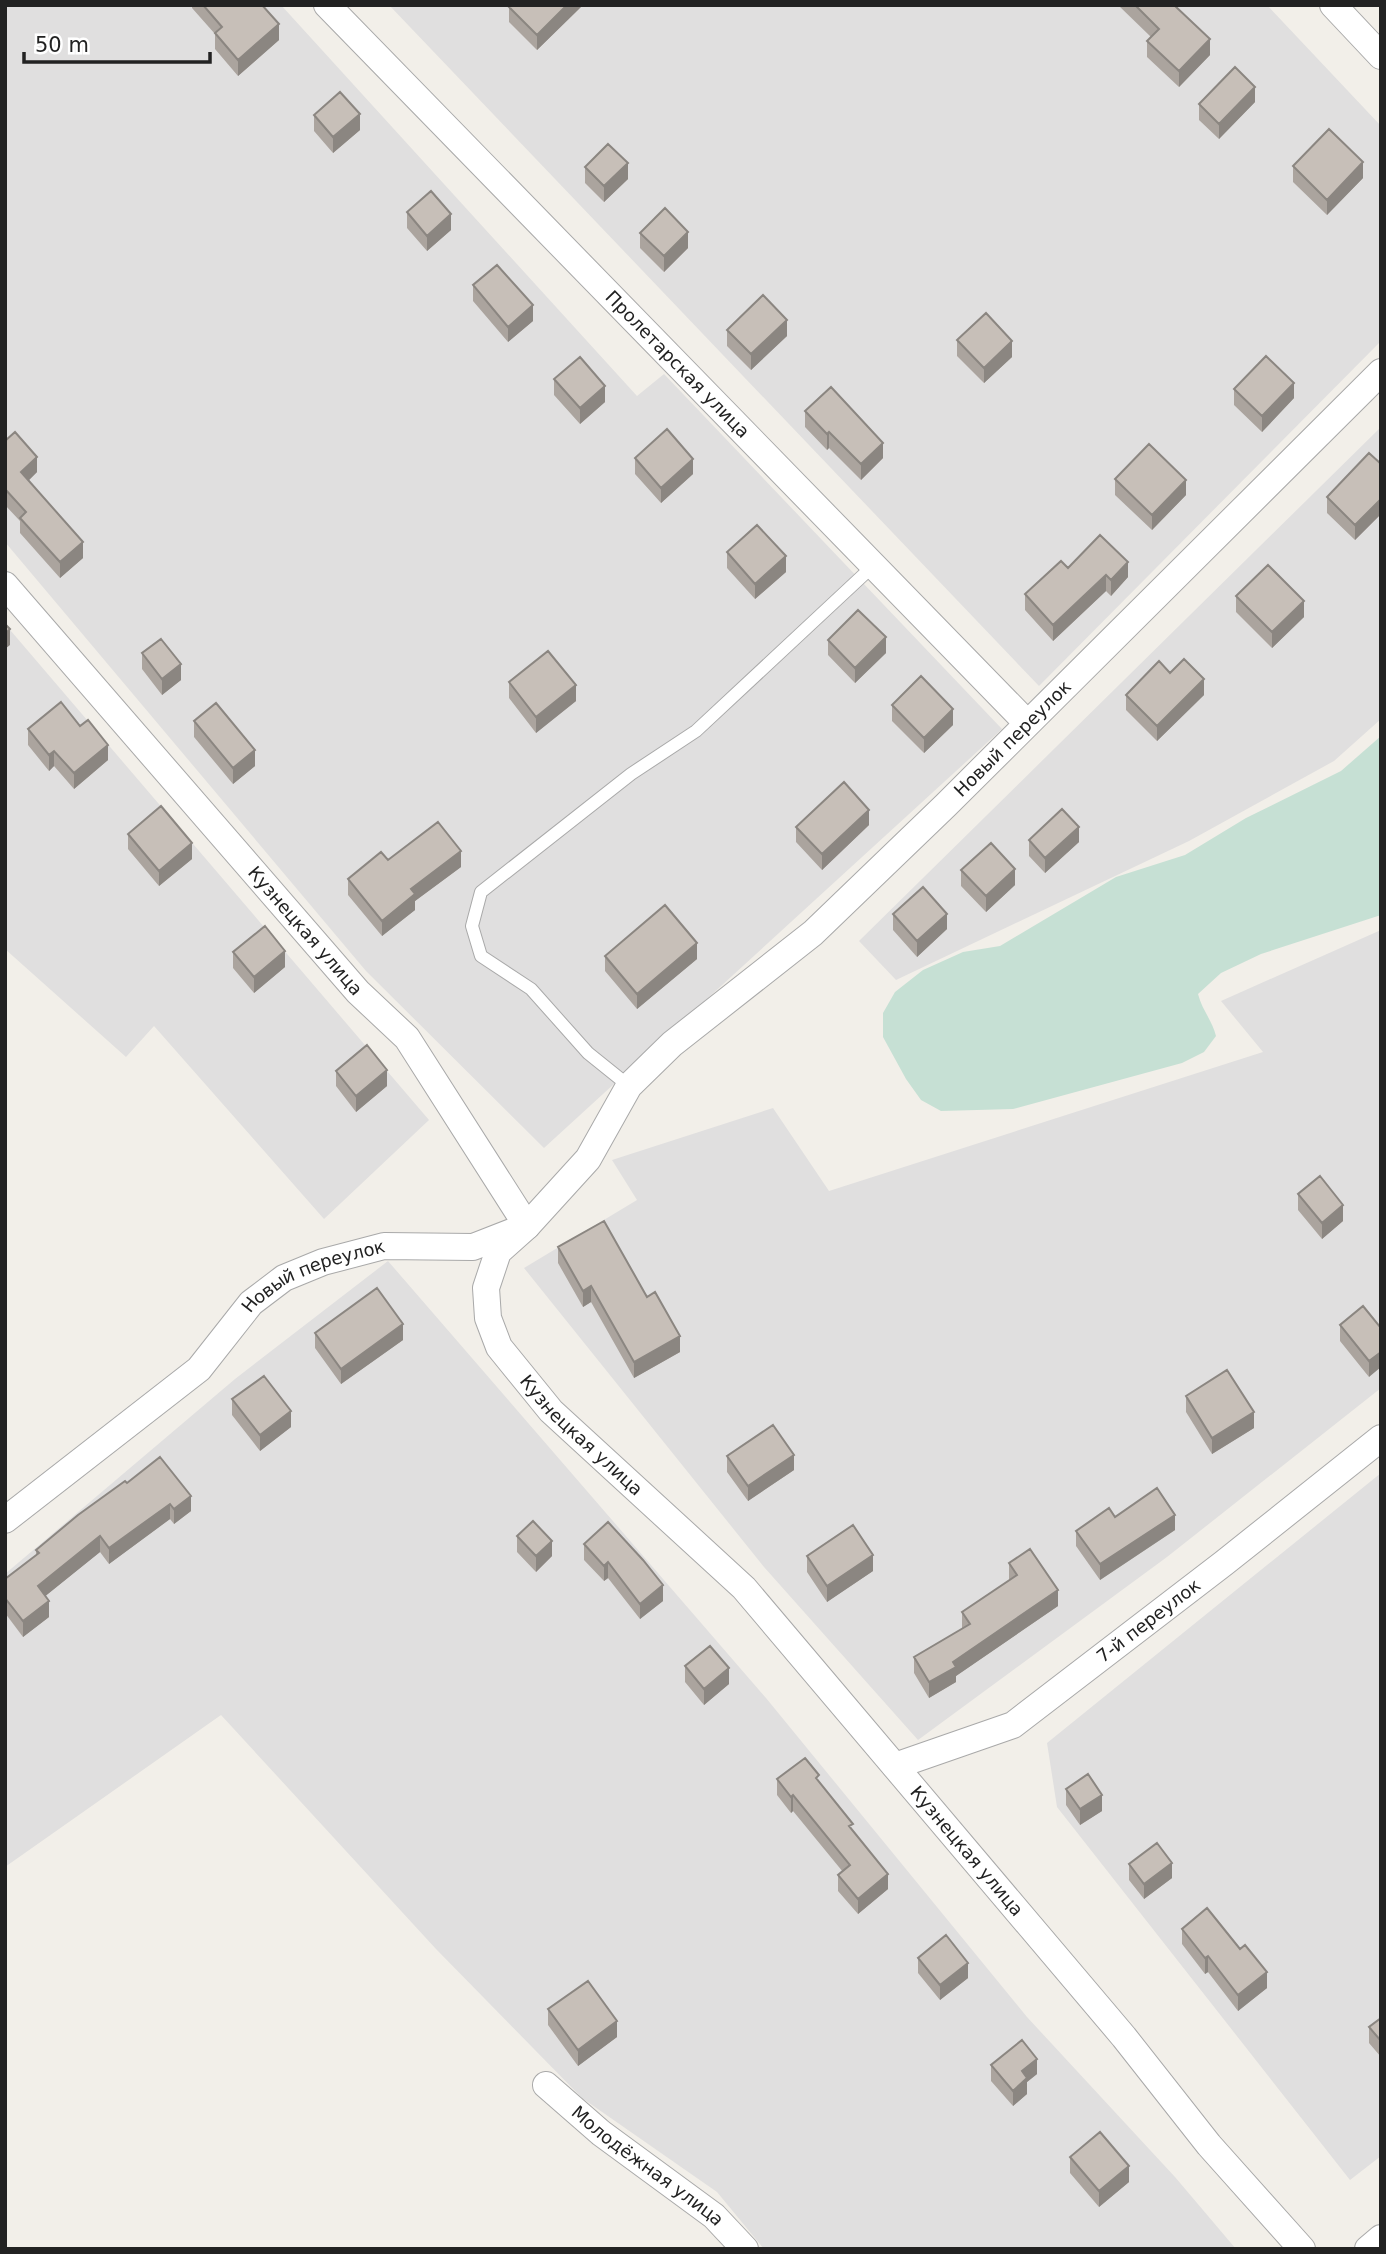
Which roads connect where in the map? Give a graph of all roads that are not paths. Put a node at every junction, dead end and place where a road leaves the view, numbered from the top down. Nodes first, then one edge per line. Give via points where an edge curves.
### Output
1 (327, 5) edge
2 (1333, 5) edge
3 (1381, 56) edge
4 (1381, 372) edge
5 (873, 566) junction
6 (5, 585) edge
7 (1027, 723) junction
8 (629, 1086) junction
9 (527, 1226) junction
10 (1381, 1438) edge
11 (5, 1520) edge
12 (895, 1766) junction
13 (546, 2085) dead end
14 (1381, 2238) edge
15 (745, 2249) edge
16 (1302, 2249) edge
17 (1368, 2249) edge

1 - 5 street, Пролетарская улица
2 - 3 street
4 - 7 street, Новый переулок
5 - 7 street, Пролетарская улица
5 - 8 lane via 696,730 631,774 481,892 472,926 481,956 531,989 589,1053
6 - 9 street, Кузнецкая улица via 358,992 407,1038
7 - 8 street, Новый переулок via 813,933 672,1044
8 - 9 street, Новый переулок via 588,1159
9 - 11 street, Новый переулок via 474,1247 384,1246 284,1278 251,1303 199,1368
9 - 12 street, Кузнецкая улица via 498,1252 486,1288 488,1318 499,1347 551,1411 744,1588
10 - 12 street, 7-й переулок via 1013,1724
12 - 16 street, Кузнецкая улица via 1209,2145
13 - 15 street, Молодёжная улица via 601,2133 715,2216
14 - 17 street

